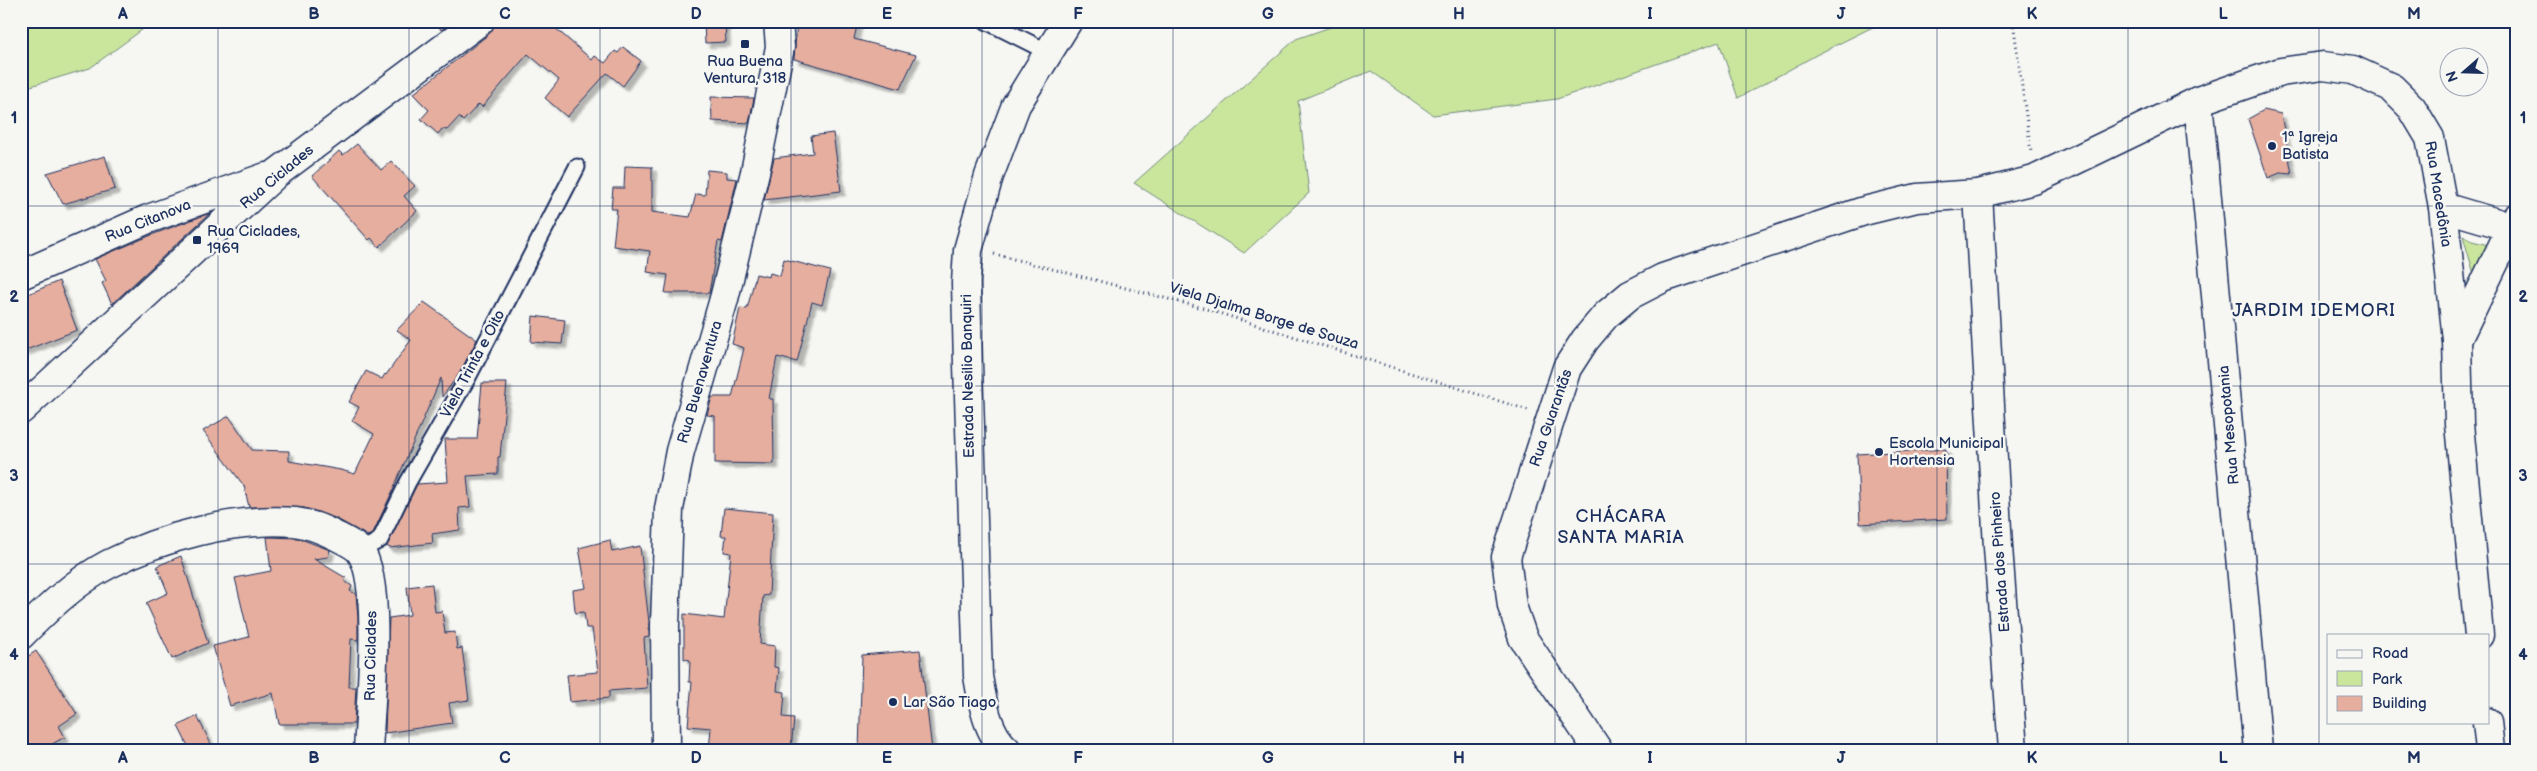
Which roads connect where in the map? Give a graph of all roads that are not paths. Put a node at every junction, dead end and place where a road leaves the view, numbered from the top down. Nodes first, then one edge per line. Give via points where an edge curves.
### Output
1 (480, 21) edge
2 (778, 21) edge
3 (986, 21) edge
4 (1068, 21) edge
5 (1048, 52) junction
6 (2198, 101) junction
7 (577, 167) dead end
8 (277, 173) junction
9 (1978, 194) junction
10 (2443, 207) junction
11 (2514, 223) edge
12 (21, 275) edge
13 (2457, 340) junction
14 (21, 410) edge
15 (360, 551) junction
16 (2479, 634) edge
17 (21, 635) edge
18 (2487, 724) edge
19 (1003, 748) edge
20 (368, 750) edge
21 (666, 750) edge
22 (1598, 750) edge
23 (2013, 750) edge
24 (2258, 750) edge
25 (2490, 750) edge

1 - 8 street, Rua Ciclades
2 - 21 street, Rua Buenaventura via 780,47 755,172 724,299 680,451 669,509 665,625
3 - 5 lane
4 - 5 street, Estrada Nesilio Banquiri
5 - 19 street, Estrada Nesilio Banquiri via 1016,105 989,176 968,250 966,283 978,676 984,710
6 - 9 street, Rua Macedônia via 2034,180
6 - 10 street, Rua Macedônia via 2280,72 2323,66 2353,70 2392,88 2412,108 2430,138
6 - 24 street, Rua Mesopotania
7 - 15 lane, Viela Trinta e Oito via 380,540
8 - 12 street, Rua Citanova via 148,219
8 - 14 street, Rua Ciclades
9 - 22 street, Rua Guarantãs via 1917,198 1864,211 1663,278 1630,295 1606,315 1585,340 1567,368 1506,557 1512,606 1523,638
9 - 23 street, Estrada dos Pinheiro
10 - 11 street
10 - 13 street, Rua Macedônia
11 - 13 street
13 - 16 street, Rua Macedônia via 2459,424
15 - 17 street via 324,530 296,522 260,523 193,533 127,556 90,575
15 - 20 street, Rua Ciclades via 370,578 374,623
18 - 25 street

